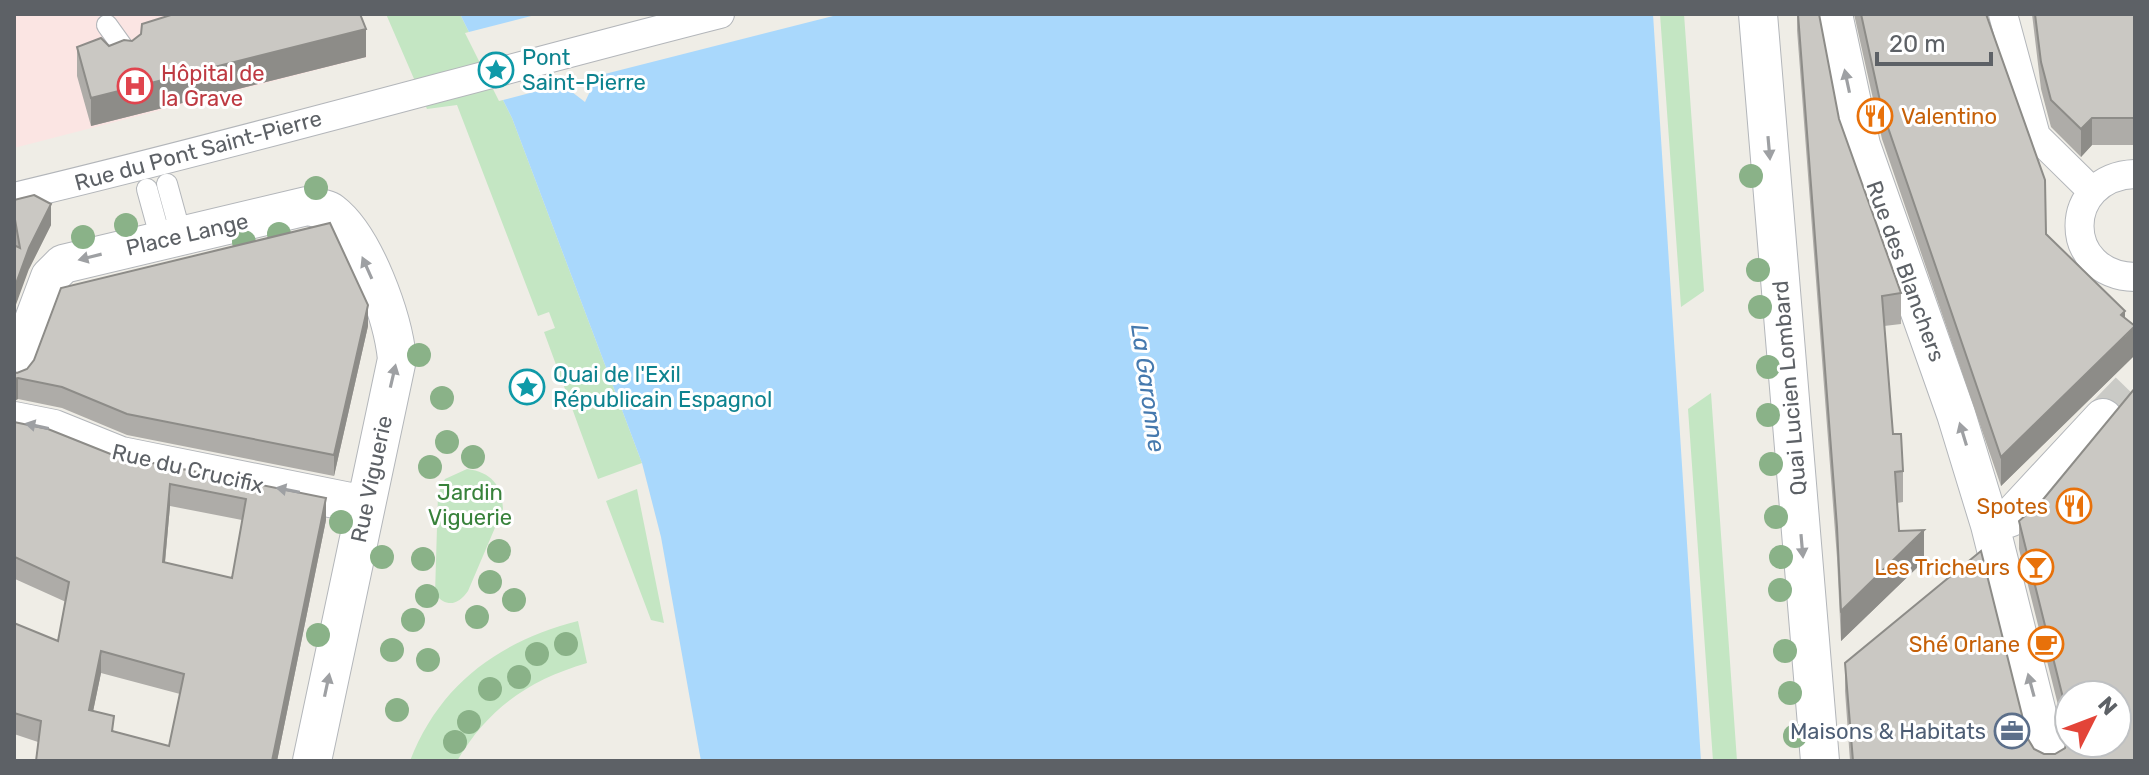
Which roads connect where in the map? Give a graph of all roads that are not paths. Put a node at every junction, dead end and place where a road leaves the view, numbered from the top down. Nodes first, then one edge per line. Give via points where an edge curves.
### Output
1 (720, 14) edge
2 (1758, 14) edge
3 (1833, 14) edge
4 (2003, 14) edge
5 (2135, 174) edge
6 (157, 187) dead end
7 (2092, 191) junction
8 (14, 197) edge
9 (330, 210) joint
10 (171, 238) junction
11 (2135, 277) edge
12 (14, 373) edge
13 (2103, 418) tunnel mouth
14 (14, 421) edge
15 (365, 505) junction
16 (1990, 525) junction
17 (312, 761) edge
18 (1820, 761) edge
19 (2049, 761) edge

1 - 8 street, Rue du Pont Saint-Pierre via 382,100 217,149
2 -> 18 street, Quai Lucien Lombard
16 -> 3 street, Rue des Blanchers via 1861,145
4 - 7 street via 2036,136
5 - 7 street via 2105,181
6 - 10 lane
7 - 11 street via 2079,223 2088,256 2116,275
9 - 10 street, Place Lange via 307,206
15 -> 9 street, Rue Viguerie via 397,359 394,332 355,240
10 -> 12 street, Place Lange via 63,264 50,277
13 - 16 street via 2011,517
15 -> 14 street, Rue du Crucifix via 121,456 54,429
17 -> 15 street, Rue Viguerie
19 -> 16 street, Rue des Blanchers

